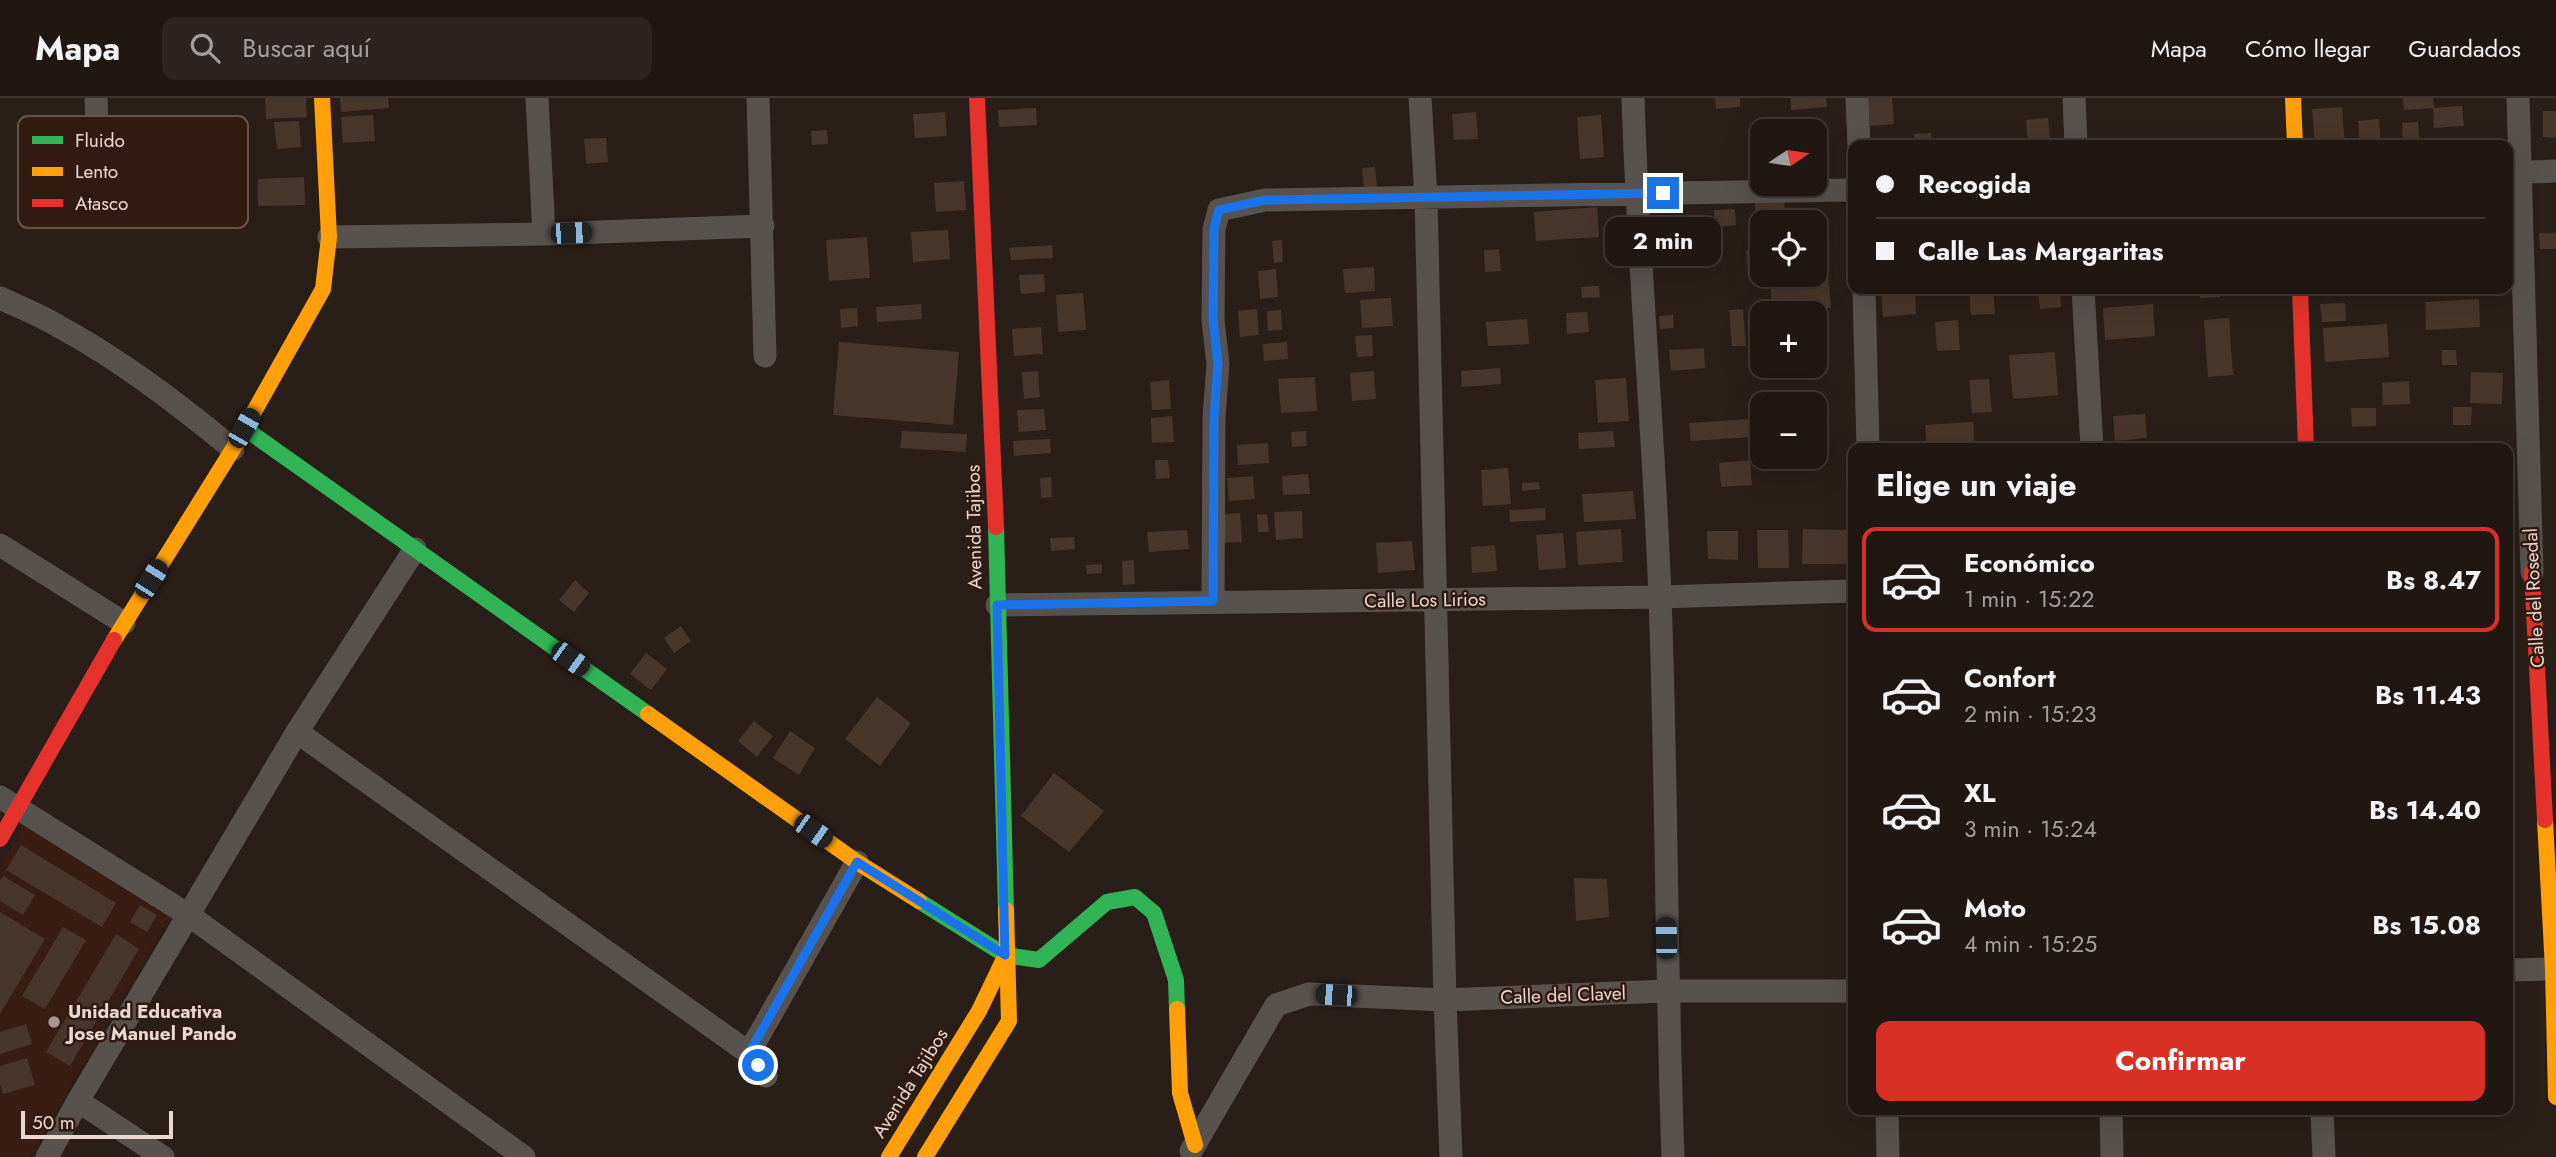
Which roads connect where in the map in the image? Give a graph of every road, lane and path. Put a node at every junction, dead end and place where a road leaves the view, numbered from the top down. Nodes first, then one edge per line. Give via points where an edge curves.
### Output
1 (96, 98) edge
2 (322, 98) edge
3 (537, 98) edge
4 (758, 98) edge
5 (977, 98) edge
6 (1420, 98) edge
7 (1633, 98) edge
8 (1857, 98) edge
9 (2074, 98) edge
10 (2293, 98) edge
11 (2518, 98) edge
12 (97, 116) edge
13 (1859, 140) edge
14 (2076, 140) edge
15 (2295, 140) edge
16 (2556, 171) edge
17 (2514, 173) edge
18 (1848, 190) edge
19 (1636, 193) junction
20 (1426, 198) junction
21 (763, 226) junction
22 (544, 234) junction
23 (329, 237) junction
24 (1864, 294) edge
25 (2083, 294) edge
26 (2300, 294) edge
27 (0, 298) edge
28 (765, 356) dead end
29 (244, 428) junction
30 (1868, 443) edge
31 (2092, 443) edge
32 (2306, 443) edge
33 (233, 449) junction
34 (0, 545) edge
35 (415, 549) junction
36 (2532, 572) joint
37 (1848, 591) edge
38 (1660, 597) junction
39 (1435, 599) junction
40 (1213, 601) junction
41 (997, 605) junction
42 (124, 622) junction
43 (297, 732) junction
44 (9, 803) edge
45 (0, 839) edge
46 (857, 862) junction
47 (190, 916) junction
48 (1005, 955) junction
49 (2555, 969) edge
50 (2513, 970) edge
51 (1667, 991) junction
52 (1848, 991) edge
53 (1445, 1000) junction
54 (749, 1053) junction
55 (766, 1076) dead end
56 (2556, 1097) edge
57 (78, 1101) junction
58 (1887, 1115) edge
59 (2111, 1115) edge
60 (2322, 1115) edge
61 (1191, 1151) edge
62 (47, 1157) edge
63 (163, 1157) edge
64 (524, 1157) edge
65 (889, 1157) edge
66 (925, 1157) edge
67 (1451, 1157) edge
68 (1673, 1157) edge
69 (1888, 1157) edge
70 (2112, 1157) edge
71 (2324, 1157) edge

1 - 12 street
2 - 23 street
3 - 22 street
4 - 21 street
5 - 41 street, Avenida Tajibos
6 - 20 street
7 - 19 street
8 - 13 street
9 - 14 street
10 - 15 street
11 - 17 street, Calle del Rosedal
16 - 17 street
17 - 36 street, Calle del Rosedal
18 - 19 street
19 - 20 street
19 - 38 street
20 - 39 street
20 - 40 street via 1265,200 1219,210 1214,229 1213,320 1218,364
21 - 22 street
21 - 28 street
22 - 23 street
23 - 29 street via 323,289
24 - 30 street
25 - 31 street
26 - 32 street
27 - 33 street via 56,324 112,358
29 - 33 street
29 - 35 street
33 - 42 street
34 - 42 street
35 - 43 street
35 - 46 street
36 - 49 street, Calle del Rosedal
37 - 38 street, Calle Los Lirios
38 - 39 street, Calle Los Lirios
38 - 51 street
39 - 40 street, Calle Los Lirios
39 - 53 street
40 - 41 street, Calle Los Lirios
41 - 48 street, Avenida Tajibos
42 - 44 street
43 - 47 street
43 - 54 street
44 - 45 street
44 - 47 street
46 - 48 street
46 - 54 street
47 - 57 street
47 - 64 street
48 - 61 street via 1039,960 1107,902 1135,897 1154,913 1176,980 1180,1093
48 - 65 street, Avenida Tajibos via 979,1011
48 - 66 street, Avenida Tajibos via 1009,1021
49 - 50 street
49 - 56 street, Calle del Rosedal
51 - 52 street, Calle del Clavel
51 - 53 street, Calle del Clavel
51 - 68 street
53 - 61 street, Calle del Clavel via 1309,993 1276,1005
53 - 67 street
54 - 55 street
57 - 62 street
57 - 63 street
58 - 69 street
59 - 70 street
60 - 71 street

